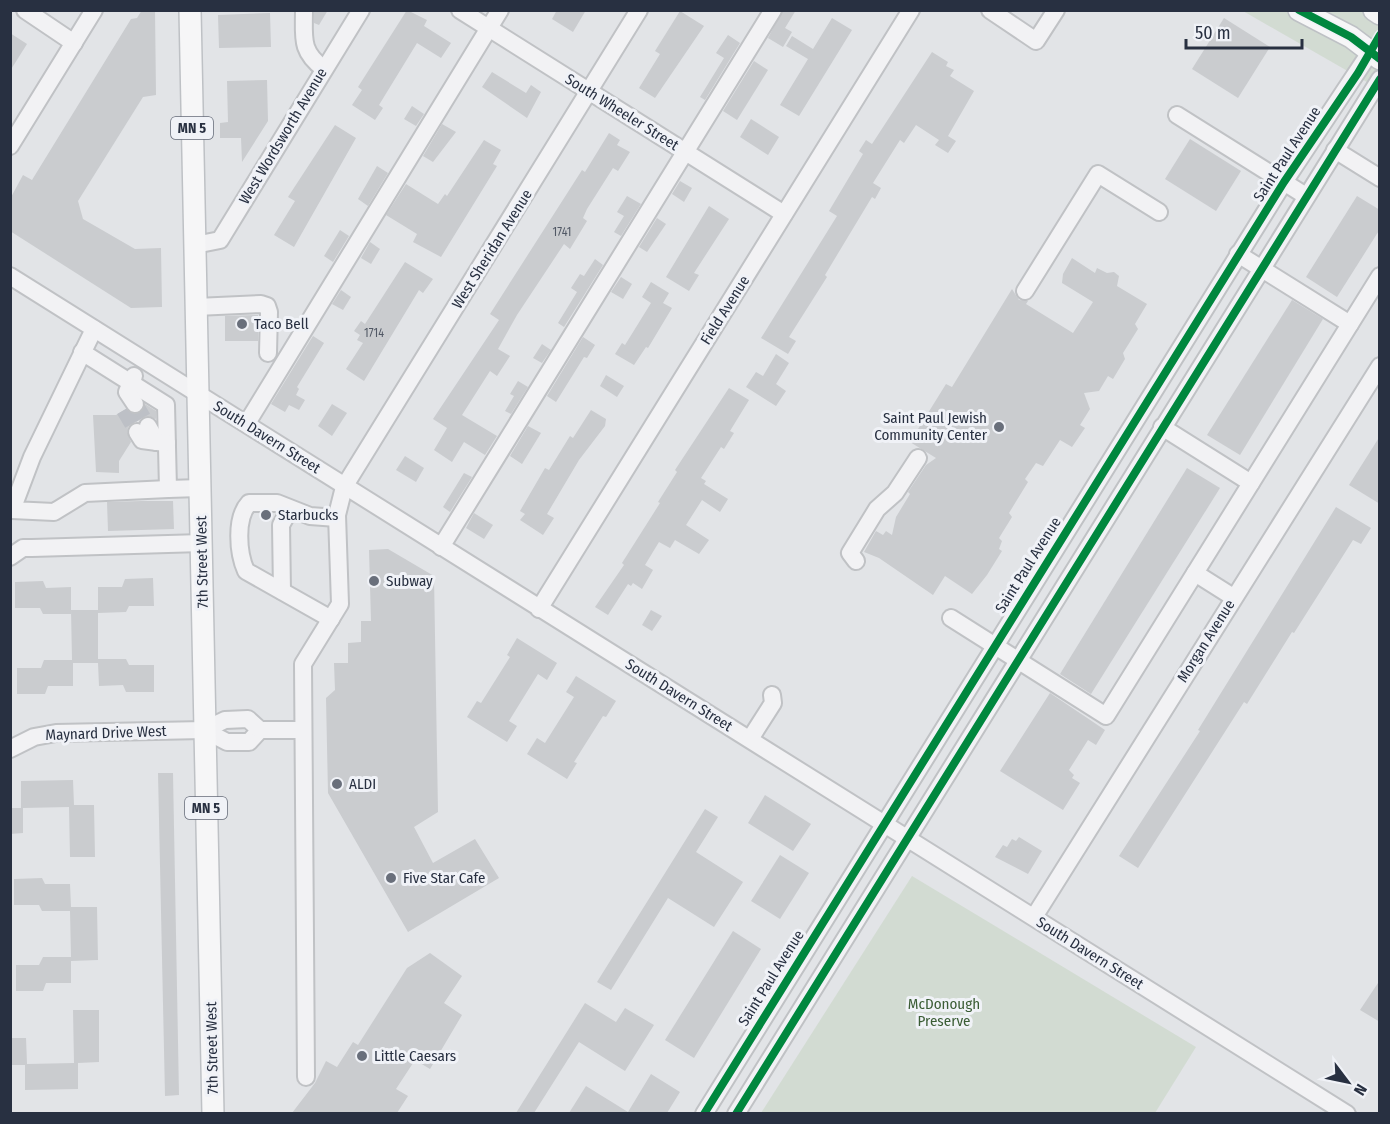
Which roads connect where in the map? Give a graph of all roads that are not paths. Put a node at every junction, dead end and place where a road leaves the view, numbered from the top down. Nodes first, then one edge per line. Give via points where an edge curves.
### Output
1 (25, 10) edge
2 (94, 10) edge
3 (190, 10) edge
4 (304, 10) edge
5 (361, 10) edge
6 (460, 10) edge
7 (500, 10) edge
8 (639, 10) edge
9 (773, 10) edge
10 (911, 10) edge
11 (990, 10) edge
12 (1056, 10) edge
13 (1299, 10) edge
14 (1374, 10) edge
15 (1380, 14) edge
16 (489, 29) junction
17 (74, 43) junction
18 (1377, 48) edge
19 (324, 69) junction
20 (1380, 79) edge
21 (589, 92) junction
22 (1177, 115) dead end
23 (10, 146) edge
24 (1335, 150) junction
25 (686, 152) junction
26 (1380, 178) edge
27 (1284, 182) junction
28 (1306, 196) junction
29 (1159, 212) dead end
30 (784, 214) junction
31 (195, 245) junction
32 (1238, 254) junction
33 (1261, 269) junction
34 (10, 276) edge
35 (1377, 285) edge
36 (1025, 291) dead end
37 (196, 306) junction
38 (1350, 324) junction
39 (94, 329) junction
40 (82, 351) junction
41 (268, 353) dead end
42 (143, 360) junction
43 (1380, 366) edge
44 (197, 394) junction
45 (129, 397) junction
46 (246, 423) junction
47 (1162, 427) junction
48 (143, 429) tunnel mouth
49 (162, 442) junction
50 (918, 458) dead end
51 (1251, 483) junction
52 (345, 487) junction
53 (200, 488) junction
54 (168, 489) junction
55 (290, 508) junction
56 (337, 518) junction
57 (202, 543) junction
58 (441, 547) junction
59 (10, 557) edge
60 (856, 561) dead end
61 (1195, 573) junction
62 (282, 591) junction
63 (1233, 597) junction
64 (539, 609) junction
65 (951, 618) dead end
66 (331, 619) junction
67 (993, 646) junction
68 (1016, 661) junction
69 (772, 695) dead end
70 (204, 730) junction
71 (303, 730) junction
72 (750, 739) junction
73 (10, 749) edge
74 (883, 823) junction
75 (906, 838) junction
76 (1034, 918) junction
77 (306, 1077) dead end
78 (1326, 1108) edge
79 (213, 1113) edge
80 (704, 1113) edge
81 (736, 1113) edge
82 (1347, 1113) edge

1 - 17 street
2 - 17 street
3 - 31 main road, 7th Street West / MN 5
4 - 19 street via 306,51
5 - 19 street, West Wordsworth Avenue
6 - 16 street, South Wheeler Street
7 - 16 street
8 - 21 street, West Sheridan Avenue
9 - 25 street
10 - 30 street, Field Avenue
11 - 12 street via 1036,41
13 - 18 main road
14 - 15 main road
16 - 21 street, South Wheeler Street
16 - 46 street
17 - 23 street
18 - 27 street, Saint Paul Avenue
19 - 31 street, West Wordsworth Avenue via 220,240
20 - 24 street
21 - 25 street, South Wheeler Street
21 - 52 street, West Sheridan Avenue
22 - 27 street
24 - 26 street
24 - 28 street
25 - 30 street, South Wheeler Street
25 - 58 street
27 - 28 street
27 - 32 street, Saint Paul Avenue
28 - 33 street
29 - 36 street via 1098,174
30 - 64 street, Field Avenue
31 - 37 main road, 7th Street West / MN 5
32 - 33 street
32 - 67 street, Saint Paul Avenue
33 - 38 street
33 - 47 street
34 - 39 street, South Davern Street
35 - 38 street
37 - 41 street via 267,306
37 - 44 main road, 7th Street West / MN 5
38 - 51 street
39 - 40 street
39 - 42 street, South Davern Street
40 - 45 street
40 - 54 street via 32,457 12,510 54,512 85,493
42 - 44 street, South Davern Street
42 - 45 street
43 - 63 street, Morgan Avenue
44 - 46 street, South Davern Street
44 - 53 main road, 7th Street West / MN 5
45 - 49 street via 166,405
46 - 52 street, South Davern Street
47 - 51 street
47 - 68 street
48 - 49 street
49 - 54 street
50 - 60 street via 895,493 877,509 850,553
51 - 61 street
52 - 56 street, West Sheridan Avenue
52 - 58 street, South Davern Street
53 - 54 street
53 - 57 main road, 7th Street West / MN 5
55 - 56 street via 310,516
55 - 62 street via 281,525
55 - 62 street via 277,502 249,503 240,519 241,560 246,571
56 - 66 street, West Sheridan Avenue via 340,604
57 - 59 street via 23,548
57 - 70 main road, 7th Street West / MN 5
58 - 64 street, South Davern Street
61 - 63 street
61 - 68 street via 1106,716
62 - 66 street
63 - 76 street, Morgan Avenue
64 - 72 street, South Davern Street
65 - 67 street
66 - 71 street, West Sheridan Avenue via 303,664
67 - 68 street
67 - 74 street, Saint Paul Avenue
68 - 75 street
69 - 72 street via 773,703
70 - 71 street, Maynard Drive West via 225,720 248,719 260,730
70 - 73 street, Maynard Drive West via 56,733 34,737
70 - 79 main road, 7th Street West / MN 5
71 - 77 street, West Sheridan Avenue
72 - 74 street, South Davern Street
74 - 75 street, South Davern Street
74 - 80 street, Saint Paul Avenue
75 - 76 street, South Davern Street
75 - 81 street
76 - 78 street, South Davern Street
78 - 82 street, South Davern Street

